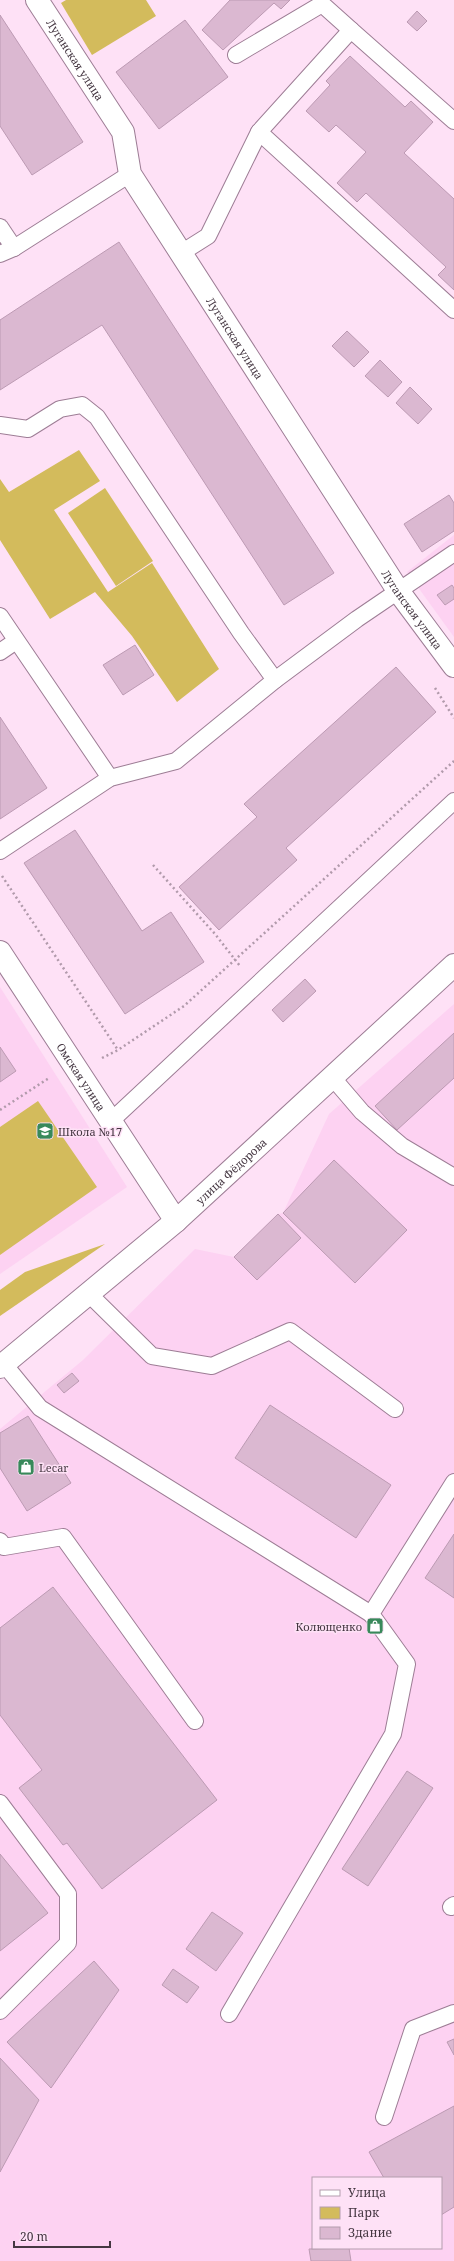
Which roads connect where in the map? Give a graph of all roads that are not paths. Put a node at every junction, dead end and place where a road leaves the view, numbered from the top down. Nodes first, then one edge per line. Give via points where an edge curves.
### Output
1 (37, 0) edge
2 (352, 30) junction
3 (236, 55) dead end
4 (454, 121) edge
5 (259, 132) junction
6 (130, 174) junction
7 (0, 227) edge
8 (7, 251) edge
9 (181, 253) junction
10 (454, 310) edge
11 (0, 425) edge
12 (454, 554) edge
13 (400, 592) junction
14 (0, 616) edge
15 (16, 642) junction
16 (0, 652) edge
17 (454, 666) edge
18 (275, 680) junction
19 (110, 778) junction
20 (454, 801) edge
21 (0, 852) edge
22 (0, 952) edge
23 (454, 965) edge
24 (332, 1077) junction
25 (112, 1120) junction
26 (454, 1176) edge
27 (176, 1221) junction
28 (89, 1294) junction
29 (2, 1366) edge
30 (395, 1409) dead end
31 (454, 1482) edge
32 (1, 1546) edge
33 (371, 1614) junction
34 (195, 1721) dead end
35 (0, 1803) edge
36 (3, 2003) edge
37 (454, 2013) edge
38 (230, 2014) dead end
39 (384, 2117) dead end

1 - 6 street, Луганская улица via 123,132
2 - 3 lane via 322,4
2 - 4 lane
2 - 5 lane
5 - 9 lane via 208,236
5 - 10 lane
6 - 8 lane
6 - 9 street, Луганская улица
7 - 8 lane
9 - 13 street, Луганская улица
11 - 18 lane via 28,429 60,409 82,404 97,417
12 - 13 lane
13 - 17 street, Луганская улица
13 - 18 lane via 356,619
14 - 15 lane
15 - 16 lane
15 - 19 lane
18 - 19 lane via 176,761
19 - 21 lane
20 - 25 lane
22 - 25 street, Омская улица
23 - 24 street, улица Фёдорова
24 - 26 lane via 362,1112 397,1141
24 - 27 street, улица Фёдорова
25 - 27 street, Омская улица
27 - 28 street, улица Фёдорова
28 - 29 street, улица Фёдорова
28 - 30 lane via 152,1356 212,1366 290,1330
29 - 33 lane via 40,1408
31 - 33 lane
32 - 34 lane via 63,1536
33 - 38 lane via 407,1664 393,1734
35 - 36 lane via 68,1894 68,1942
37 - 39 lane via 413,2029

